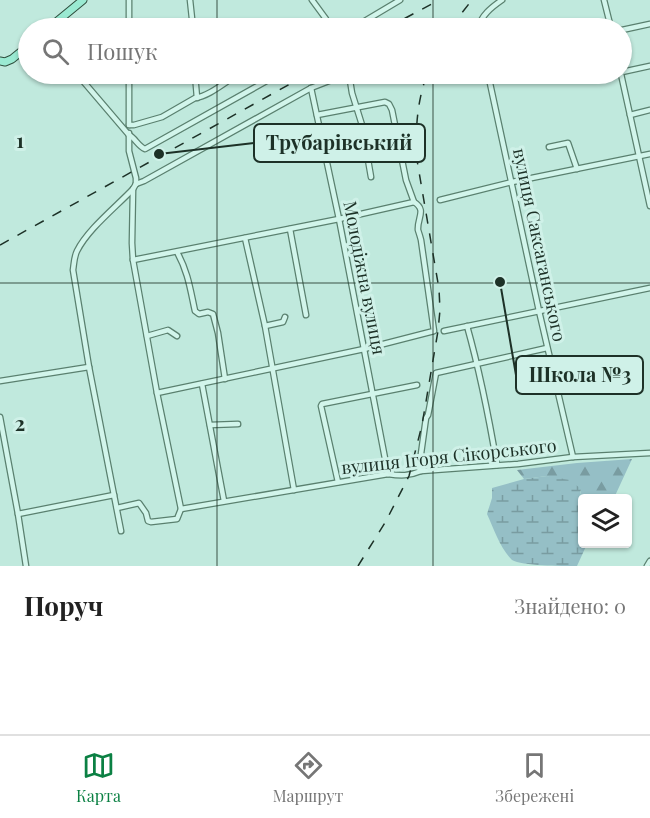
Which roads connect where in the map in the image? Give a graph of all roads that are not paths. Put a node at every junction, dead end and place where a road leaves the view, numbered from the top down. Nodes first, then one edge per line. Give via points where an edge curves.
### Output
1 (129, 0) edge
2 (190, 0) edge
3 (312, 0) edge
4 (400, 0) edge
5 (502, 0) edge
6 (604, 0) edge
7 (79, 1) edge
8 (60, 18) edge
9 (129, 18) edge
10 (192, 18) edge
11 (325, 18) edge
12 (370, 18) edge
13 (482, 18) edge
14 (608, 18) edge
15 (650, 24) edge
16 (632, 28) edge
17 (18, 54) edge
18 (3, 61) edge
19 (650, 66) edge
20 (632, 70) edge
21 (86, 84) edge
22 (129, 84) edge
23 (196, 84) edge
24 (223, 84) edge
25 (261, 84) edge
26 (322, 84) edge
27 (350, 84) edge
28 (490, 84) edge
29 (623, 84) edge
30 (311, 88) junction
31 (197, 98) junction
32 (358, 108) junction
33 (650, 110) edge
34 (317, 115) junction
35 (630, 115) junction
36 (129, 125) junction
37 (129, 135) junction
38 (398, 138) junction
39 (364, 144) junction
40 (549, 147) dead end
41 (325, 151) junction
42 (650, 154) edge
43 (639, 156) junction
44 (577, 169) junction
45 (371, 177) dead end
46 (512, 182) junction
47 (136, 184) junction
48 (133, 189) junction
49 (440, 200) dead end
50 (414, 202) junction
51 (650, 202) edge
52 (339, 219) junction
53 (290, 229) junction
54 (245, 238) junction
55 (177, 252) junction
56 (133, 260) junction
57 (650, 288) edge
58 (539, 311) junction
59 (306, 315) dead end
60 (285, 321) dead end
61 (265, 326) junction
62 (467, 326) junction
63 (444, 331) dead end
64 (147, 336) junction
65 (177, 336) dead end
66 (547, 348) junction
67 (364, 349) junction
68 (478, 364) junction
69 (89, 367) junction
70 (272, 369) junction
71 (225, 379) junction
72 (0, 381) edge
73 (202, 384) junction
74 (417, 385) dead end
75 (157, 393) junction
76 (372, 394) junction
77 (0, 417) edge
78 (238, 424) dead end
79 (210, 425) junction
80 (650, 453) edge
81 (573, 458) junction
82 (497, 465) junction
83 (421, 471) junction
84 (388, 474) junction
85 (338, 482) junction
86 (294, 490) junction
87 (114, 495) junction
88 (224, 501) junction
89 (117, 508) junction
90 (181, 509) junction
91 (18, 514) junction
92 (121, 531) dead end
93 (650, 561) edge
94 (26, 566) edge
95 (648, 566) edge

1 - 9 street
2 - 10 street
3 - 11 street
4 - 12 street
5 - 13 street
6 - 14 street
7 - 8 main road
15 - 16 street
17 - 18 main road
19 - 20 street
21 - 37 street
22 - 36 street
23 - 31 street
24 - 31 street
25 - 37 street via 144,149
26 - 30 street
27 - 32 street
28 - 46 street, вулиця Саксаганського
29 - 35 street
30 - 34 street, Молодіжна вулиця
30 - 47 street
31 - 36 street via 162,117
32 - 34 street
32 - 38 street via 388,104
32 - 39 street
33 - 35 street
34 - 41 street, Молодіжна вулиця
35 - 43 street
36 - 37 street
37 - 47 street
38 - 39 street
38 - 50 street
39 - 41 street
39 - 45 street
40 - 44 street via 568,143
41 - 52 street, Молодіжна вулиця
42 - 43 street
43 - 44 street
43 - 51 street
44 - 46 street
46 - 49 street
46 - 58 street, вулиця Саксаганського
47 - 48 street
48 - 56 street
48 - 69 street via 100,221 74,260
50 - 52 street
50 - 67 street via 421,208 418,228 435,331
52 - 53 street
52 - 67 street, Молодіжна вулиця
53 - 54 street
53 - 59 street
54 - 55 street
54 - 61 street
55 - 56 street
55 - 71 street via 188,274 195,311 213,314
56 - 64 street
57 - 58 street
58 - 62 street
58 - 66 street, вулиця Саксаганського
60 - 61 street
61 - 70 street
62 - 63 street
62 - 68 street
64 - 65 street via 168,330
64 - 75 street
66 - 68 street
66 - 81 street, вулиця Саксаганського
67 - 70 street
67 - 76 street, Молодіжна вулиця
68 - 82 street
68 - 83 street via 436,373 426,418
69 - 72 street
69 - 87 street
70 - 71 street
70 - 86 street
71 - 73 street
73 - 75 street
73 - 79 street
74 - 76 street
75 - 90 street
76 - 84 street, Молодіжна вулиця
76 - 85 street via 321,406
77 - 91 street
78 - 79 street
79 - 88 street
80 - 81 street, вулиця Ігоря Сікорського
81 - 82 street, вулиця Ігоря Сікорського
82 - 83 street, вулиця Ігоря Сікорського
83 - 84 street, вулиця Ігоря Сікорського via 409,476
84 - 85 street, вулиця Ігоря Сікорського
85 - 86 street, вулиця Ігоря Сікорського
86 - 88 street, вулиця Ігоря Сікорського
87 - 89 street
87 - 91 street
88 - 90 street, вулиця Ігоря Сікорського
89 - 90 street, вулиця Ігоря Сікорського via 139,504 152,522 177,519
89 - 92 street
91 - 94 street
93 - 95 street

